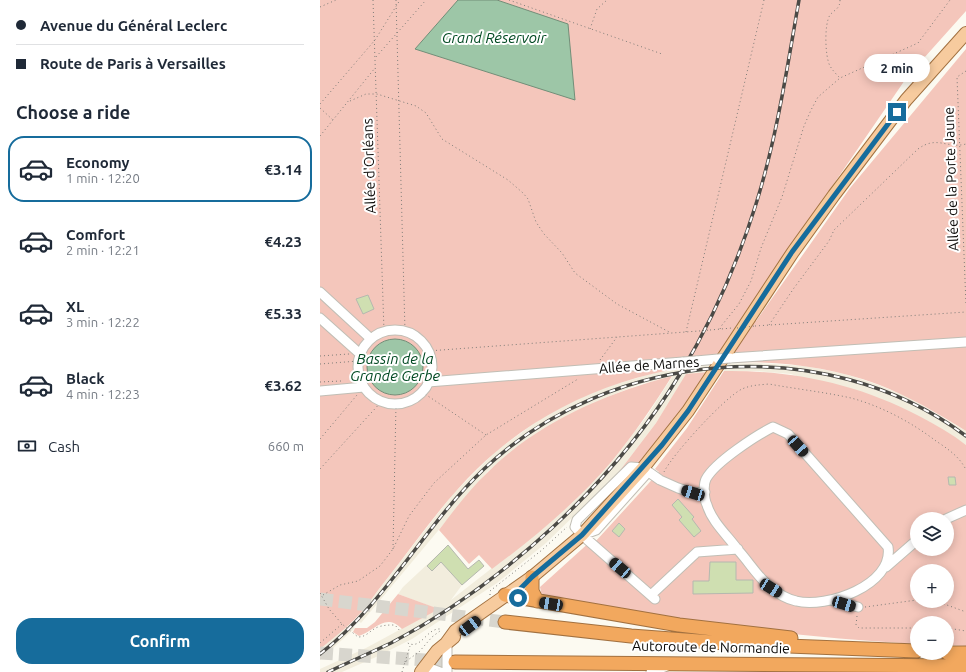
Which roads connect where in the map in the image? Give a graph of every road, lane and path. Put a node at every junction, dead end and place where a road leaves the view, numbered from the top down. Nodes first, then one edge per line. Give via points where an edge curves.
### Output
1 (336, 0) edge
2 (373, 0) edge
3 (396, 0) edge
4 (400, 0) edge
5 (426, 0) edge
6 (509, 0) edge
7 (607, 0) edge
8 (764, 0) edge
9 (840, 0) edge
10 (950, 0) edge
11 (396, 5) junction
12 (320, 7) edge
13 (590, 29) junction
14 (966, 33) edge
15 (396, 34) junction
16 (375, 40) junction
17 (662, 54) dead end
18 (375, 57) junction
19 (376, 68) junction
20 (966, 71) edge
21 (840, 78) junction
22 (377, 94) junction
23 (350, 101) junction
24 (397, 101) junction
25 (320, 104) edge
26 (320, 108) edge
27 (334, 120) junction
28 (320, 136) edge
29 (966, 144) edge
30 (960, 146) junction
31 (320, 292) edge
32 (966, 305) edge
33 (966, 312) edge
34 (320, 318) edge
35 (770, 326) junction
36 (720, 330) junction
37 (384, 331) junction
38 (404, 331) junction
39 (686, 332) junction
40 (671, 333) junction
41 (617, 337) junction
42 (371, 339) junction
43 (966, 342) edge
44 (428, 351) junction
45 (320, 356) edge
46 (359, 357) junction
47 (320, 364) edge
48 (594, 369) junction
49 (581, 377) dead end
50 (342, 381) dead end
51 (320, 382) edge
52 (428, 382) junction
53 (364, 387) junction
54 (320, 390) edge
55 (422, 392) junction
56 (382, 401) junction
57 (396, 404) junction
58 (486, 435) junction
59 (320, 439) edge
60 (320, 469) edge
61 (646, 470) junction
62 (966, 470) edge
63 (660, 480) junction
64 (705, 492) junction
65 (966, 510) edge
66 (954, 515) edge
67 (578, 520) junction
68 (582, 535) junction
69 (910, 546) edge
70 (393, 549) junction
71 (738, 549) junction
72 (886, 567) junction
73 (532, 577) junction
74 (320, 592) edge
75 (323, 595) junction
76 (509, 596) junction
77 (830, 600) junction
78 (910, 601) edge
79 (537, 602) junction
80 (490, 605) junction
81 (858, 608) junction
82 (954, 608) edge
83 (966, 612) edge
84 (505, 622) tunnel mouth
85 (342, 624) junction
86 (910, 628) edge
87 (954, 629) edge
88 (400, 631) dead end
89 (966, 631) edge
90 (406, 642) dead end
91 (447, 642) junction
92 (320, 643) edge
93 (411, 646) junction
94 (825, 648) junction
95 (910, 651) edge
96 (954, 652) edge
97 (966, 653) edge
98 (405, 662) junction
99 (677, 662) junction
100 (966, 666) edge
101 (451, 667) edge
102 (422, 669) edge
103 (402, 672) edge
104 (440, 672) edge
105 (651, 672) edge

1 - 12 path
2 - 16 path, Allée d'Orléans
3 - 11 path
4 - 11 path
5 - 15 path
6 - 13 path
7 - 13 path via 596,9
8 - 39 path
9 - 21 path via 838,9 830,15 827,25 826,51 830,66
10 - 21 path via 918,43
11 - 15 path
11 - 16 path
13 - 17 path
14 - 61 main road via 906,100 792,252 688,411
15 - 18 path
15 - 24 path
16 - 18 path, Allée d'Orléans
16 - 25 path
18 - 19 path, Allée d'Orléans
19 - 22 path, Allée d'Orléans
19 - 23 path
20 - 30 path, Allée de la Porte Jaune via 958,77
21 - 36 path via 818,97 811,110 751,281 740,304
22 - 23 path via 366,94
22 - 24 path
22 - 37 path, Allée d'Orléans
23 - 27 path
24 - 38 path
24 - 40 path via 416,106 426,113 442,139 508,180 524,193 536,222 575,273 617,304
26 - 27 path
27 - 28 path
29 - 30 path
30 - 32 path, Allée de la Porte Jaune
30 - 35 path via 934,142 926,143 918,150 834,230
31 - 42 street
33 - 35 path
34 - 46 street
35 - 36 path, bridge
36 - 39 path, bridge
37 - 38 street
37 - 42 street
38 - 44 street via 420,340
39 - 40 path
40 - 41 path
41 - 44 path
41 - 48 path
42 - 46 street
43 - 48 street, Allée de Marnes, bridge
44 - 52 street via 432,366
45 - 46 path
46 - 47 path
46 - 53 street via 358,374
48 - 52 street, Allée de Marnes
49 - 58 path
50 - 51 path
52 - 55 street
53 - 54 street
53 - 56 street via 372,396
53 - 59 path
55 - 57 street via 414,398
55 - 58 path
56 - 57 street
56 - 60 path
57 - 70 path
58 - 70 path via 434,483 409,516
61 - 63 street
61 - 67 street via 631,467
61 - 68 main road
62 - 63 path via 955,454 897,416 851,398 769,384 741,390 722,403 676,455
63 - 64 street via 693,493
64 - 71 street via 707,505 717,523
64 - 72 street via 706,479 716,467 758,435 773,427 788,434 888,547
65 - 66 street
67 - 68 street via 575,527
67 - 80 path via 490,591
68 - 71 street via 653,597 697,552
68 - 73 main road
69 - 72 street
70 - 75 path via 380,566 358,581 340,585
71 - 77 street via 760,577 784,596 796,602
72 - 77 street via 866,587
73 - 76 main road
73 - 79 highway via 532,591
74 - 75 path
75 - 85 path via 329,609
76 - 79 highway
76 - 80 main road
76 - 91 main road
77 - 81 street
78 - 81 path
79 - 94 highway via 679,625 813,641
80 - 91 main road via 455,631
81 - 86 path via 856,625 859,628
82 - 83 path
84 - 94 highway, Autoroute de Normandie via 631,636
85 - 88 path via 358,637 364,637 377,627 387,625 395,625
85 - 92 path
87 - 89 path
90 - 93 path
91 - 101 street
91 - 102 main road
93 - 98 path
93 - 98 path via 416,646 440,628 419,652
94 - 95 highway, Autoroute de Normandie
96 - 97 highway
98 - 103 path
99 - 100 highway, Autoroute de Normandie
99 - 101 highway, Autoroute de Normandie
99 - 105 street
102 - 104 street

